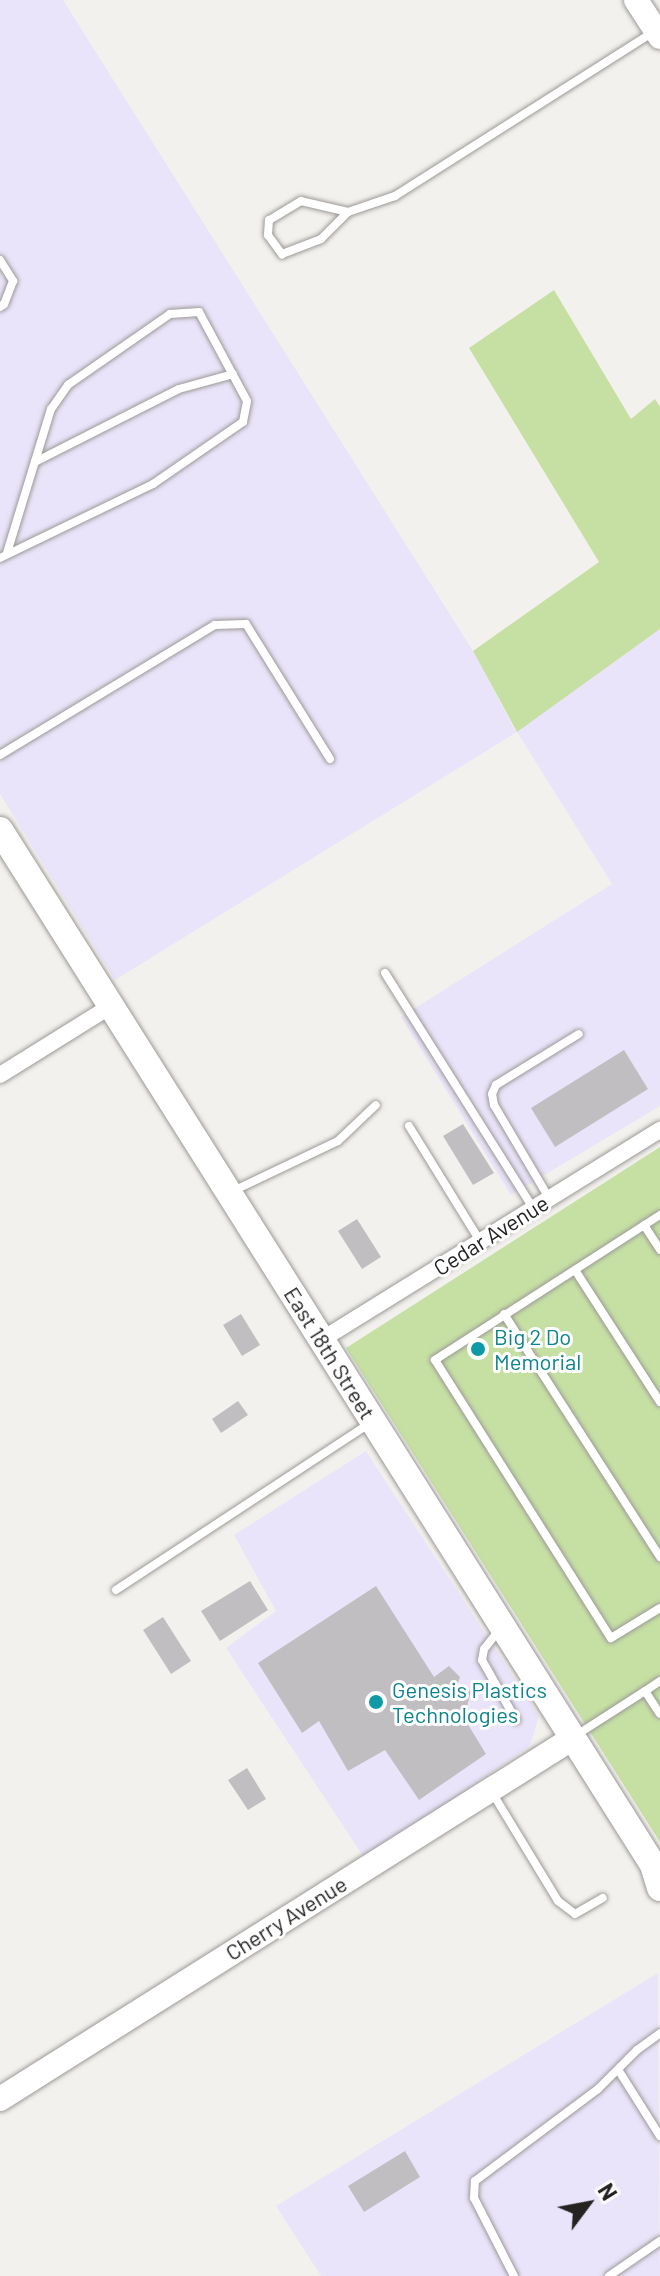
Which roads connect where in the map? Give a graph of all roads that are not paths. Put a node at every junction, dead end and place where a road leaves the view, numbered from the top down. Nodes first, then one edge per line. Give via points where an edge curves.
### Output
1 (636, 0) edge
2 (658, 34) edge
3 (348, 212) junction
4 (0, 260) edge
5 (0, 307) edge
6 (233, 374) junction
7 (35, 462) junction
8 (4, 556) edge
9 (0, 755) edge
10 (330, 759) dead end
11 (0, 830) edge
12 (385, 973) dead end
13 (111, 1006) junction
14 (579, 1034) dead end
15 (0, 1075) edge
16 (376, 1105) dead end
17 (409, 1126) dead end
18 (660, 1130) edge
19 (229, 1193) junction
20 (549, 1198) junction
21 (533, 1209) junction
22 (660, 1215) edge
23 (644, 1225) junction
24 (480, 1241) junction
25 (660, 1250) edge
26 (575, 1270) junction
27 (504, 1314) junction
28 (321, 1340) junction
29 (660, 1402) edge
30 (373, 1422) junction
31 (660, 1557) edge
32 (116, 1590) dead end
33 (660, 1608) edge
34 (502, 1626) junction
35 (660, 1681) edge
36 (645, 1691) junction
37 (660, 1714) edge
38 (516, 1720) dead end
39 (573, 1738) junction
40 (490, 1790) junction
41 (658, 1877) edge
42 (603, 1898) dead end
43 (660, 2033) edge
44 (619, 2071) junction
45 (0, 2099) edge
46 (660, 2136) edge
47 (660, 2241) edge
48 (514, 2276) edge
49 (609, 2276) edge

1 - 2 street
2 - 3 lane via 395,196
3 - 3 lane via 321,239 298,250 282,254 268,235 269,220 301,201
4 - 5 lane via 13,281
6 - 7 lane via 179,389
6 - 7 lane via 199,312 170,314 68,385 51,409
6 - 8 lane via 247,401 243,422 153,484
7 - 8 lane
9 - 10 lane via 215,625 246,624
11 - 13 main road, East 18th Street
12 - 21 lane
13 - 15 street
13 - 19 main road, East 18th Street
14 - 20 lane via 496,1085 492,1094
16 - 19 lane via 320,1153
17 - 24 lane
18 - 20 street, Cedar Avenue
19 - 28 main road, East 18th Street
20 - 21 street, Cedar Avenue
21 - 24 street, Cedar Avenue
22 - 23 lane
23 - 25 lane
23 - 26 lane
24 - 28 street, Cedar Avenue
26 - 27 lane
26 - 29 lane
27 - 31 lane
27 - 33 lane via 435,1360 611,1638
28 - 30 main road, East 18th Street
30 - 32 lane
30 - 34 main road, East 18th Street
34 - 38 lane via 482,1660
34 - 39 main road, East 18th Street
35 - 36 lane
36 - 37 lane
36 - 39 lane
39 - 40 street, Cherry Avenue
39 - 41 main road, East 18th Street
40 - 42 lane via 558,1901 575,1914
40 - 45 street, Cherry Avenue
43 - 44 lane
44 - 46 lane
44 - 48 lane via 475,2181 474,2198
47 - 49 lane

